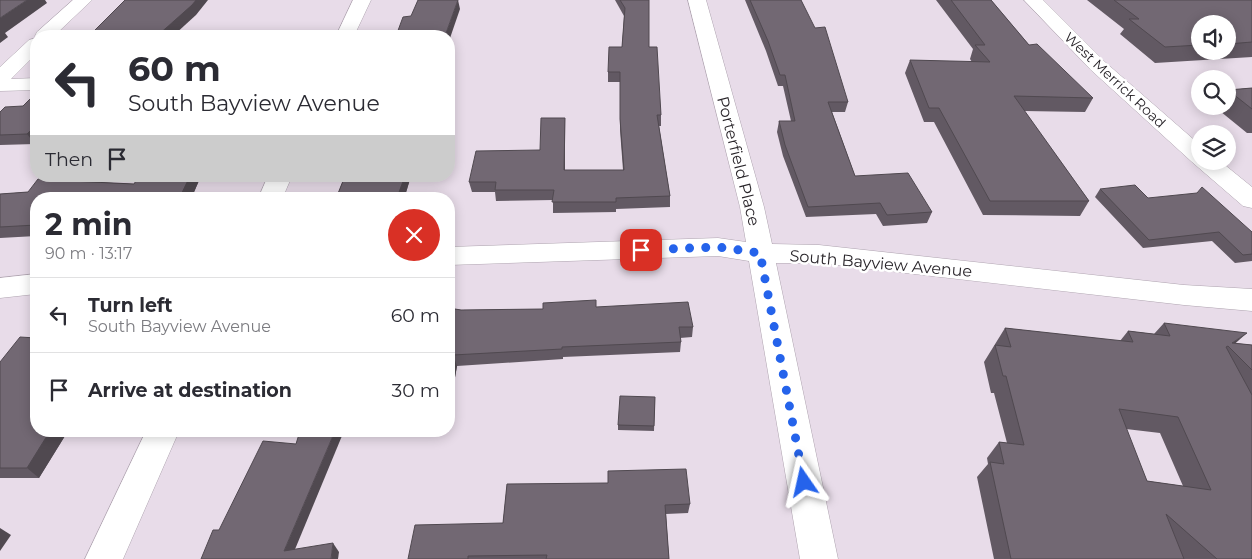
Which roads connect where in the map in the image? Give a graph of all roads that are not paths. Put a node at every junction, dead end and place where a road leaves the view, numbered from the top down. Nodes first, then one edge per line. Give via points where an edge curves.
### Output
1 (83, 0) edge
2 (362, 0) edge
3 (697, 0) edge
4 (1033, 0) edge
5 (50, 30) edge
6 (348, 30) edge
7 (30, 50) edge
8 (0, 78) edge
9 (30, 84) edge
10 (0, 85) edge
11 (1191, 149) edge
12 (1216, 170) edge
13 (1252, 200) edge
14 (760, 253) junction
15 (455, 256) edge
16 (30, 285) edge
17 (0, 288) edge
18 (1252, 300) edge
19 (160, 437) edge
20 (104, 559) edge
21 (819, 559) edge

1 - 5 street
2 - 6 street
3 - 14 street, Porterfield Place via 752,207
4 - 11 street, West Merrick Road via 1098,66
7 - 8 street
9 - 10 street
12 - 13 street
14 - 15 street, South Bayview Avenue via 718,247
14 - 18 street, South Bayview Avenue via 819,254
14 - 21 street, Porterfield Place
16 - 17 street
19 - 20 street

